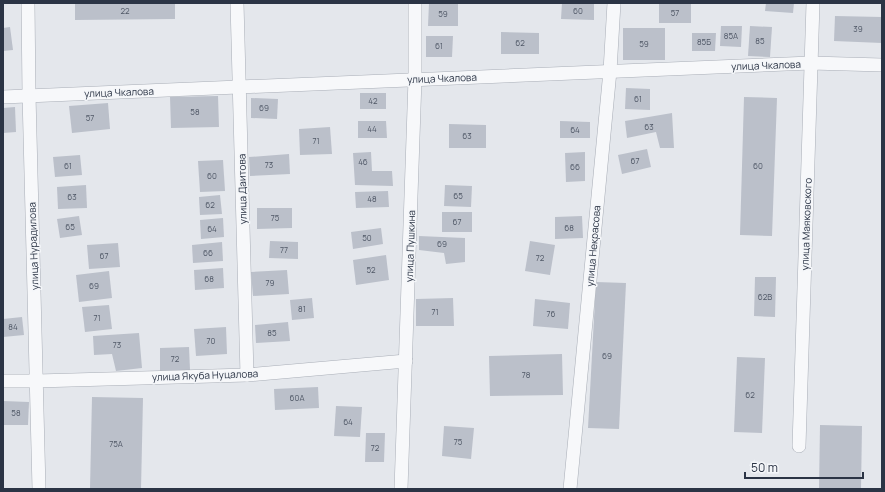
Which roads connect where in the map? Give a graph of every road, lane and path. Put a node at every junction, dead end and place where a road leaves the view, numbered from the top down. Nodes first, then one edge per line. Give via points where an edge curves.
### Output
1 (28, 3) edge
2 (237, 3) edge
3 (415, 3) edge
4 (614, 3) edge
5 (813, 3) edge
6 (811, 63) junction
7 (882, 65) edge
8 (610, 71) junction
9 (415, 79) junction
10 (240, 87) junction
11 (29, 95) junction
12 (3, 97) edge
13 (406, 361) junction
14 (247, 375) junction
15 (3, 381) edge
16 (37, 381) junction
17 (799, 446) dead end
18 (40, 489) edge
19 (401, 489) edge
20 (570, 489) edge

1 - 11 street, улица Нурадилова
2 - 10 street, улица Даитова
3 - 9 street, улица Пушкина
4 - 8 street, улица Некрасова
5 - 6 street, улица Маяковского
6 - 7 street, улица Чкалова
6 - 8 street, улица Чкалова
6 - 17 street, улица Маяковского
8 - 9 street, улица Чкалова
8 - 20 street, улица Некрасова
9 - 10 street, улица Чкалова
9 - 13 street, улица Пушкина
10 - 11 street, улица Чкалова
10 - 14 street, улица Даитова
11 - 12 street, улица Чкалова
11 - 16 street, улица Нурадилова
13 - 14 street, улица Якуба Нуцалова
13 - 19 street, улица Пушкина
14 - 16 street, улица Якуба Нуцалова
15 - 16 street, улица Якуба Нуцалова
16 - 18 street, улица Нурадилова

